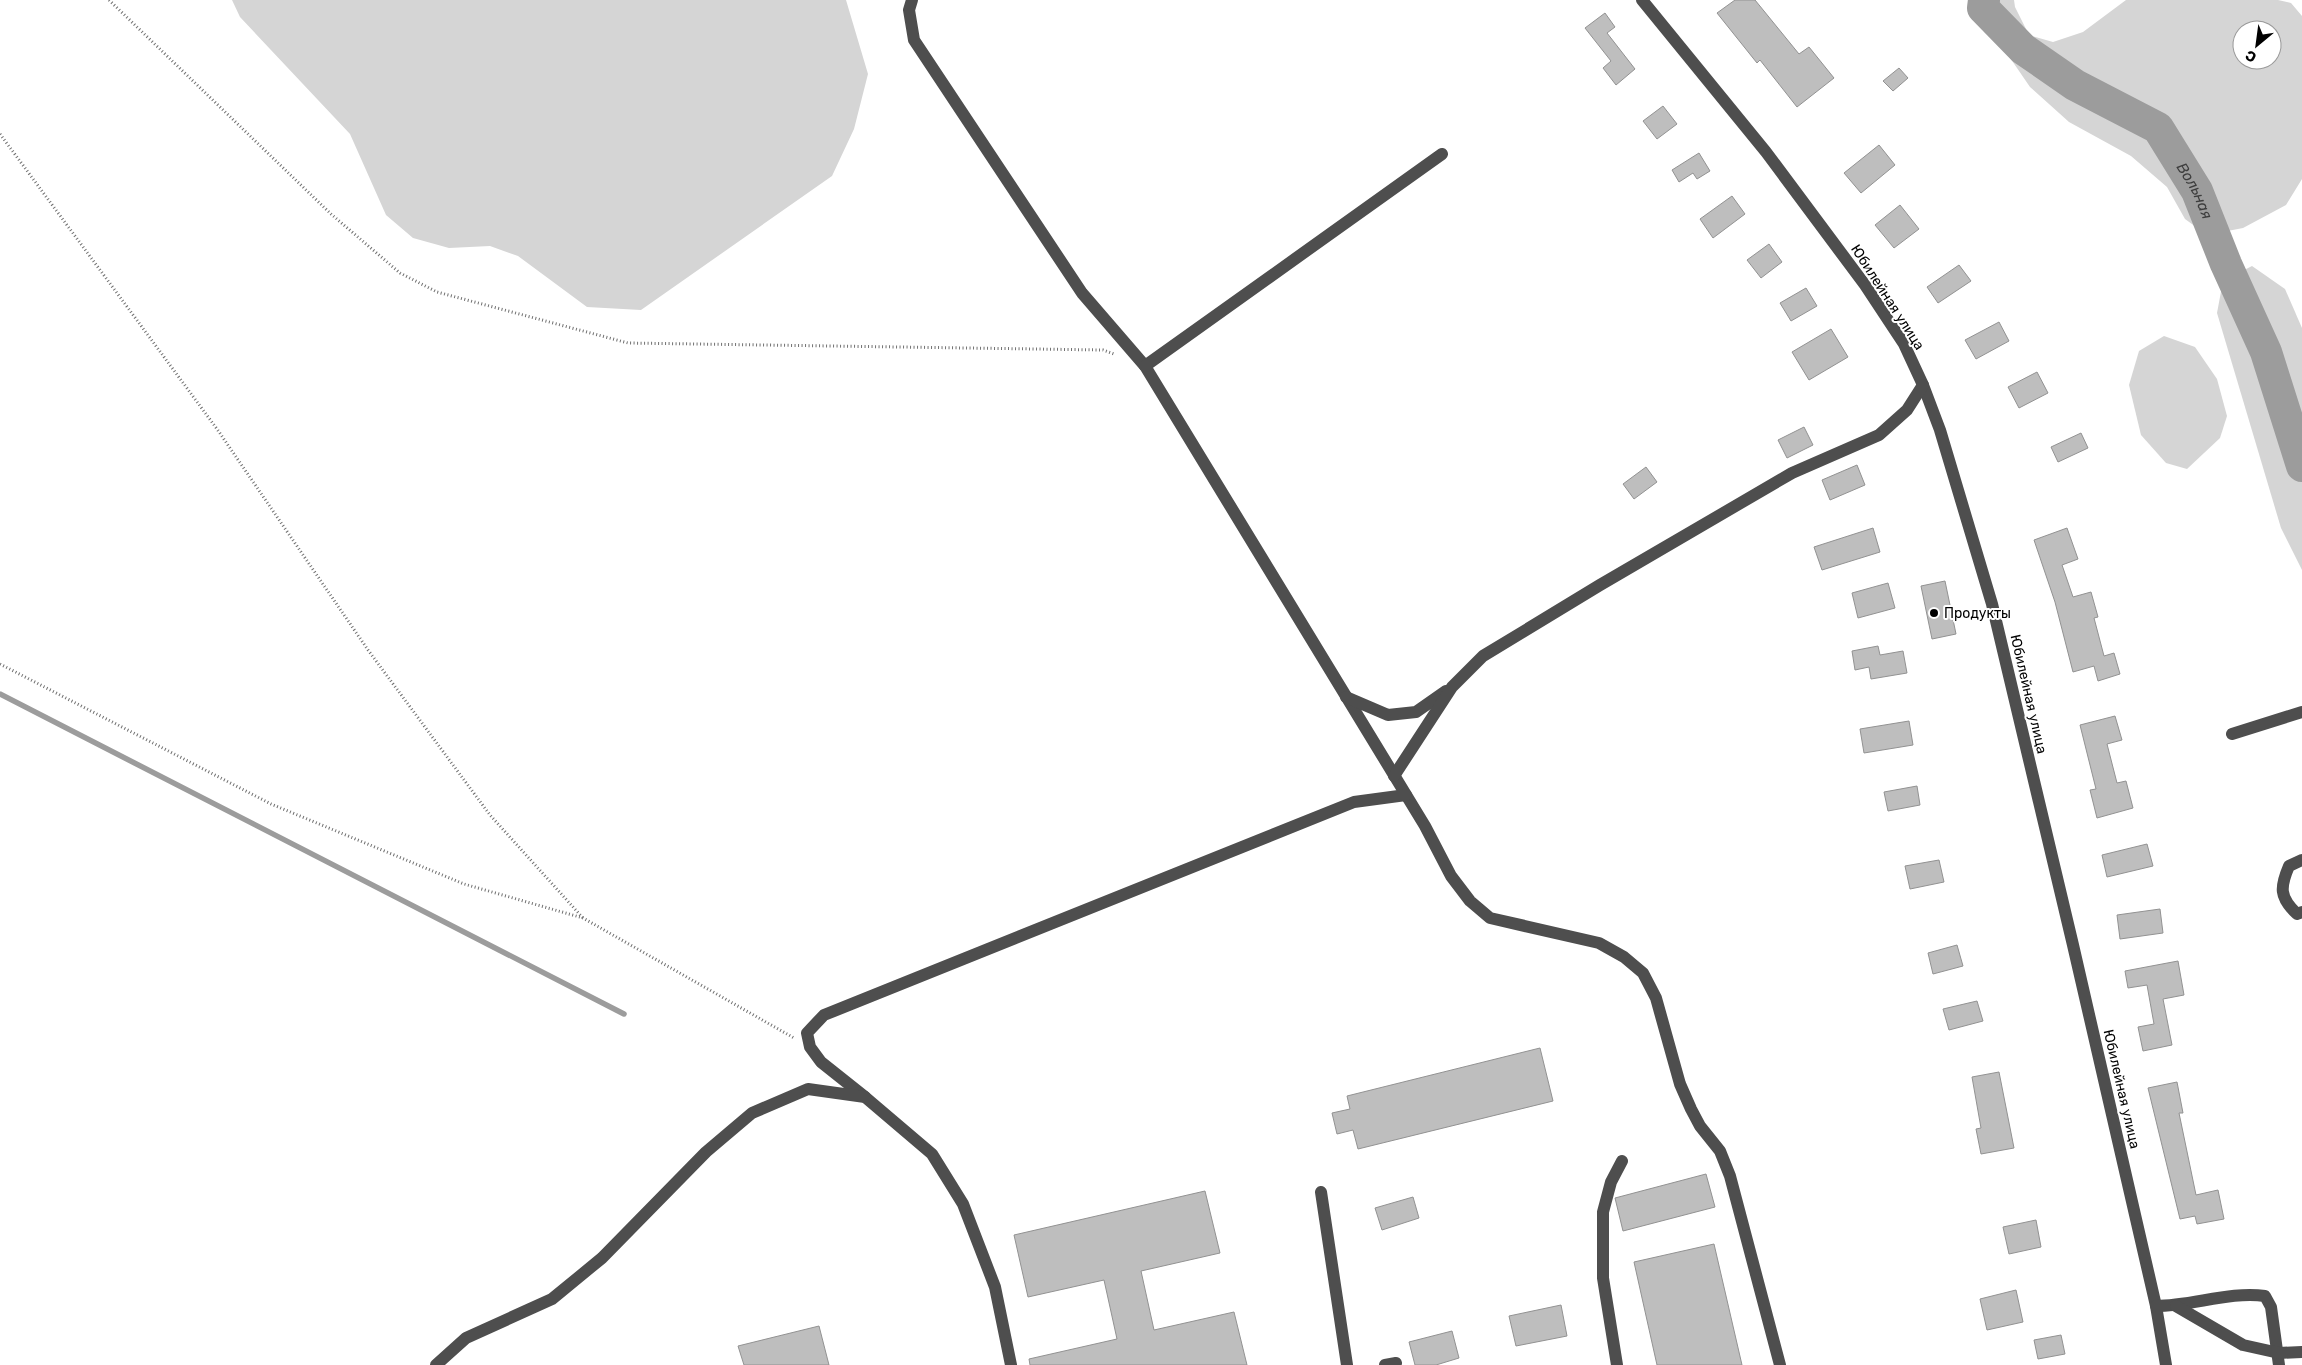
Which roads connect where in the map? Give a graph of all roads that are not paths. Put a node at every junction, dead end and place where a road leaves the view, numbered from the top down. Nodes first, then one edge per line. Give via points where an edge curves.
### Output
1 (912, 0) edge
2 (1642, 0) edge
3 (1442, 154) dead end
4 (1145, 366) junction
5 (1923, 385) junction
6 (1452, 687) junction
7 (1346, 698) junction
8 (2302, 712) edge
9 (2232, 734) dead end
10 (1394, 776) junction
11 (1406, 795) junction
12 (2302, 860) edge
13 (2302, 912) edge
14 (865, 1097) junction
15 (1622, 1161) dead end
16 (1321, 1192) dead end
17 (2156, 1306) junction
18 (2176, 1306) junction
19 (2302, 1352) edge
20 (2279, 1359) edge
21 (436, 1365) edge
22 (1011, 1365) edge
23 (1347, 1365) edge
24 (1617, 1365) edge
25 (1780, 1365) edge
26 (2166, 1365) edge

1 - 4 street via 908,10 914,40 1082,293
2 - 5 street, Юбилейная улица via 1766,152 1865,284 1904,344
3 - 4 street
4 - 7 street
5 - 6 street via 1907,410 1879,435 1792,474 1600,585 1483,656
5 - 17 street, Юбилейная улица via 1940,430 1992,604
6 - 7 street via 1416,712 1388,715
6 - 10 street
7 - 10 street
8 - 9 street
10 - 11 street
11 - 14 street via 1354,802 824,1015 807,1033 810,1047 821,1062
11 - 25 street via 1451,876 1470,901 1490,918 1599,943 1624,956 1643,973 1656,998 1680,1084 1700,1126 1720,1151 1730,1176
12 - 13 street via 2289,866 2282,883 2285,903 2297,914
14 - 21 street via 808,1089 752,1113 706,1152 602,1258 552,1299 466,1338
14 - 22 street via 932,1154 963,1204 995,1287
15 - 24 street via 1611,1182 1603,1212 1603,1278
16 - 23 street
17 - 18 street
17 - 26 street, Юбилейная улица
18 - 20 street via 2243,1345
18 - 20 street via 2252,1294 2265,1296 2272,1307
19 - 20 street

